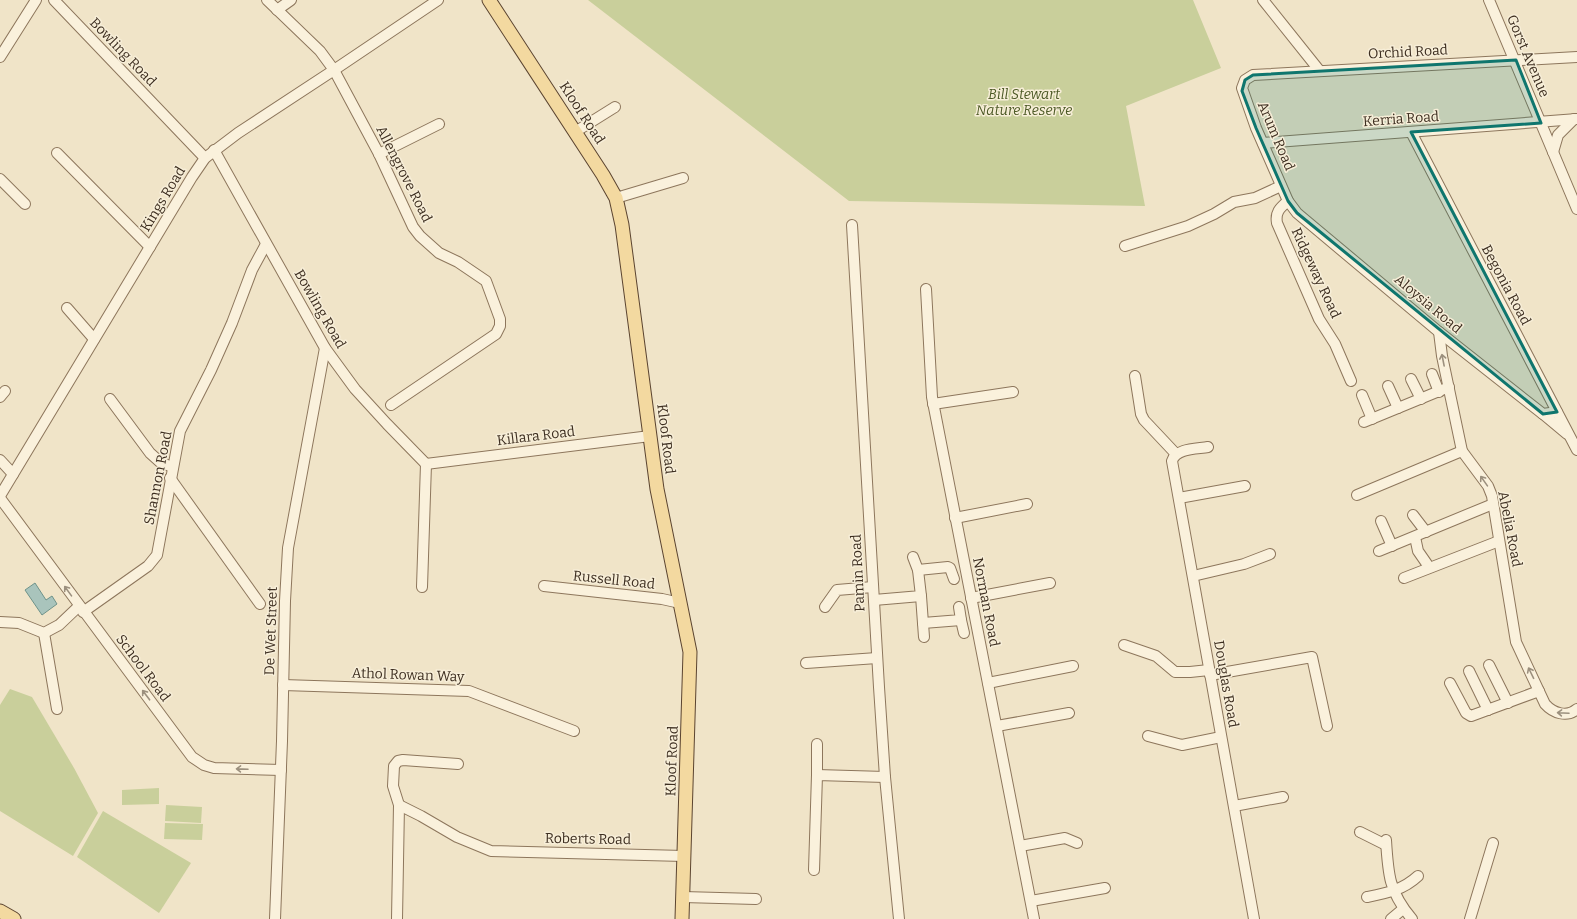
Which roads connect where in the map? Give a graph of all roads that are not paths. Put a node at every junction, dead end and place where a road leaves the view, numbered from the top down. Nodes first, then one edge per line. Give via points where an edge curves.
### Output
1 (36, 0) edge
2 (54, 0) edge
3 (267, 0) edge
4 (291, 0) edge
5 (438, 0) edge
6 (489, 0) edge
7 (1263, 0) edge
8 (1490, 0) edge
9 (277, 10) junction
10 (0, 57) edge
11 (1577, 57) edge
12 (1516, 60) junction
13 (334, 70) junction
14 (1319, 70) junction
15 (1243, 82) joint
16 (615, 107) dead end
17 (1576, 119) edge
18 (1541, 123) junction
19 (438, 124) dead end
20 (575, 132) junction
21 (1411, 132) junction
22 (1263, 143) junction
23 (214, 150) junction
24 (1553, 152) junction
25 (57, 153) dead end
26 (379, 154) junction
27 (205, 158) junction
28 (683, 178) dead end
29 (0, 179) edge
30 (1281, 186) junction
31 (616, 198) junction
32 (1288, 201) junction
33 (25, 204) dead end
34 (1577, 209) edge
35 (852, 225) dead end
36 (266, 244) junction
37 (1125, 246) dead end
38 (150, 247) junction
39 (926, 289) dead end
40 (67, 308) dead end
41 (1439, 332) junction
42 (94, 339) junction
43 (324, 348) junction
44 (1432, 374) dead end
45 (1135, 376) dead end
46 (1411, 379) dead end
47 (1351, 381) dead end
48 (1388, 386) dead end
49 (1449, 388) junction
50 (1013, 392) dead end
51 (1439, 392) junction
52 (1362, 395) dead end
53 (110, 399) dead end
54 (1421, 399) junction
55 (933, 404) junction
56 (391, 405) dead end
57 (1398, 408) junction
58 (1557, 412) junction
59 (1543, 414) junction
60 (1569, 435) junction
61 (650, 436) junction
62 (1208, 447) dead end
63 (1577, 450) edge
64 (1462, 451) junction
65 (1176, 454) junction
66 (0, 460) edge
67 (426, 464) junction
68 (172, 467) junction
69 (13, 474) junction
70 (170, 478) junction
71 (1245, 486) dead end
72 (1357, 496) dead end
73 (0, 497) edge
74 (1179, 498) junction
75 (1027, 504) dead end
76 (1493, 504) junction
77 (0, 512) edge
78 (1413, 515) dead end
79 (955, 518) junction
80 (1381, 521) dead end
81 (17, 522) junction
82 (1426, 532) junction
83 (1415, 537) junction
84 (1499, 541) junction
85 (1392, 546) junction
86 (1379, 551) dead end
87 (1270, 554) dead end
88 (913, 556) dead end
89 (1426, 564) dead end
90 (918, 570) junction
91 (1193, 576) junction
92 (1404, 578) dead end
93 (954, 579) dead end
94 (1050, 583) dead end
95 (544, 586) dead end
96 (873, 587) junction
97 (422, 588) dead end
98 (921, 596) junction
99 (971, 598) junction
100 (874, 600) junction
101 (680, 602) junction
102 (260, 604) dead end
103 (824, 607) dead end
104 (959, 607) dead end
105 (81, 609) junction
106 (962, 620) junction
107 (0, 622) edge
108 (923, 623) junction
109 (44, 633) junction
110 (964, 634) dead end
111 (924, 637) dead end
112 (1124, 645) dead end
113 (877, 658) junction
114 (806, 663) dead end
115 (1489, 665) dead end
116 (1073, 666) dead end
117 (1469, 671) dead end
118 (1210, 672) junction
119 (988, 683) junction
120 (1450, 683) dead end
121 (283, 685) junction
122 (1540, 691) junction
123 (1508, 703) junction
124 (57, 709) dead end
125 (1577, 709) edge
126 (1488, 710) junction
127 (1069, 714) dead end
128 (997, 726) junction
129 (1326, 726) dead end
130 (574, 731) dead end
131 (1148, 736) dead end
132 (1221, 737) junction
133 (816, 744) dead end
134 (458, 764) dead end
135 (281, 770) junction
136 (817, 776) junction
137 (885, 777) junction
138 (1283, 797) dead end
139 (399, 805) junction
140 (1234, 806) junction
141 (1360, 832) dead end
142 (1076, 843) dead end
143 (1493, 843) dead end
144 (1020, 846) junction
145 (684, 856) junction
146 (814, 870) dead end
147 (1418, 876) dead end
148 (1105, 888) dead end
149 (1394, 892) junction
150 (683, 897) junction
151 (1367, 897) dead end
152 (756, 899) dead end
153 (1031, 901) junction
154 (1403, 909) junction
155 (0, 911) edge
156 (14, 919) edge
157 (275, 919) edge
158 (397, 919) edge
159 (682, 919) edge
160 (899, 919) edge
161 (1034, 919) edge
162 (1254, 919) edge
163 (1391, 919) edge
164 (1412, 919) edge
165 (1470, 919) edge

1 - 10 street
2 - 27 street, Bowling Road
3 - 9 street, Allengrove Road
4 - 9 street
5 - 13 street, Kings Road
6 - 20 main road, Kloof Road
7 - 14 street
8 - 12 street, Gorst Avenue
9 - 13 street, Allengrove Road via 320,51
11 - 12 street, Orchid Road
12 - 14 street, Orchid Road
12 - 18 street, Gorst Avenue
13 - 23 street, Kings Road
13 - 26 street, Allengrove Road
14 - 15 street, Orchid Road via 1253,75
15 - 22 street, Arum Road via 1243,94
16 - 20 street
17 - 18 street, Kerria Road
17 - 24 street via 1558,135
18 - 21 street, Kerria Road
18 - 24 street, Gorst Avenue
19 - 26 street
20 - 31 main road, Kloof Road
21 - 22 street, Kerria Road
21 - 58 street, Begonia Road
22 - 30 street, Arum Road
23 - 27 street, Kings Road
23 - 36 street, Bowling Road
24 - 34 street, Gorst Avenue
25 - 38 street
26 - 56 street, Allengrove Road via 413,227 439,253 486,281 500,319 496,334
27 - 38 street, Kings Road
28 - 31 street
29 - 33 street
30 - 32 street, Arum Road
30 - 37 street via 1255,198 1234,202 1188,226
31 - 61 main road, Kloof Road via 622,225
32 - 41 street, Aloysia Road via 1297,213
32 - 47 street, Ridgeway Road via 1278,209 1277,223 1319,319 1335,344
35 - 96 street, Pamin Road
36 - 43 street, Bowling Road
36 - 68 street, Shannon Road via 211,370 180,431
38 - 42 street, Kings Road
39 - 55 street, Norman Road
40 - 42 street
49 -> 41 street, Abelia Road
41 - 59 street, Aloysia Road
42 - 69 street, Kings Road
43 - 67 street, Bowling Road via 355,389
43 - 121 street, De Wet Street via 288,548
44 - 51 street
45 - 65 street via 1144,420
46 - 54 street
48 - 57 street
49 - 51 street
49 - 64 street, Abelia Road
50 - 55 street
51 - 54 street
52 - 57 street via 1368,421
53 - 68 street via 150,453 160,462
54 - 57 street
55 - 79 street, Norman Road
58 - 59 street
58 - 60 street, Begonia Road
59 - 60 street, Aloysia Road
60 - 63 street, Begonia Road
61 - 67 street, Killara Road
61 - 101 main road, Kloof Road via 657,489
62 - 65 street
64 - 72 street
76 -> 64 street, Abelia Road via 1488,486
65 - 74 street, Douglas Road via 1172,461
66 - 69 street
67 - 97 street
68 - 70 street, Shannon Road
69 - 73 street, Kings Road
70 - 102 street
70 - 105 street, Shannon Road via 155,559
71 - 74 street
73 - 81 street, School Road
74 - 91 street, Douglas Road
75 - 79 street
76 - 82 street
76 - 84 street, Abelia Road
77 - 81 street, School Road
78 - 82 street
79 - 99 street, Norman Road
80 - 85 street
105 -> 81 street, School Road
82 - 83 street
83 - 85 street
83 - 89 street via 1418,551
84 - 92 street
122 -> 84 street, Abelia Road via 1516,642
85 - 86 street
87 - 91 street via 1240,565
88 - 90 street
90 - 93 street via 948,567
90 - 98 street
91 - 118 street, Douglas Road
94 - 99 street
95 - 101 street, Russell Road
96 - 100 street, Pamin Road
96 - 103 street via 837,590
98 - 100 street
98 - 108 street
99 - 119 street, Norman Road
100 - 113 street, Pamin Road
101 - 145 main road, Kloof Road via 689,641 690,670
104 - 106 street
105 - 109 street, Shannon Road
135 -> 105 street, School Road via 214,768 192,757
106 - 108 street
106 - 110 street
107 - 109 street via 19,623
108 - 111 street
109 - 124 street
112 - 118 street via 1156,656 1175,672
113 - 114 street
113 - 137 street, Pamin Road
115 - 123 street
116 - 119 street
117 - 126 street
118 - 129 street via 1312,657
118 - 132 street, Douglas Road
119 - 128 street, Norman Road
120 - 126 street via 1466,714 1471,716
121 - 130 street, Athol Rowan Way via 469,691
121 - 135 street, De Wet Street
122 - 123 street
125 -> 122 street, Abelia Road via 1569,713 1558,713 1545,704
123 - 126 street
127 - 128 street
128 - 144 street, Norman Road
131 - 132 street via 1182,745
132 - 140 street, Douglas Road
133 - 136 street
134 - 139 street via 403,760 396,762 392,781
135 - 157 street, De Wet Street
136 - 137 street
136 - 146 street
137 - 160 street, Pamin Road
138 - 140 street
139 - 145 street, Roberts Road via 457,837 492,851
139 - 158 street
140 - 162 street, Douglas Road
141 - 149 street via 1386,843 1389,876
142 - 144 street via 1065,838
143 - 165 street
144 - 153 street, Norman Road
145 - 150 main road, Kloof Road
147 - 149 street
148 - 153 street
149 - 151 street
149 - 154 street
150 - 152 street
150 - 159 main road, Kloof Road
153 - 161 street, Norman Road
154 - 163 street
154 - 164 street
155 - 156 main road

